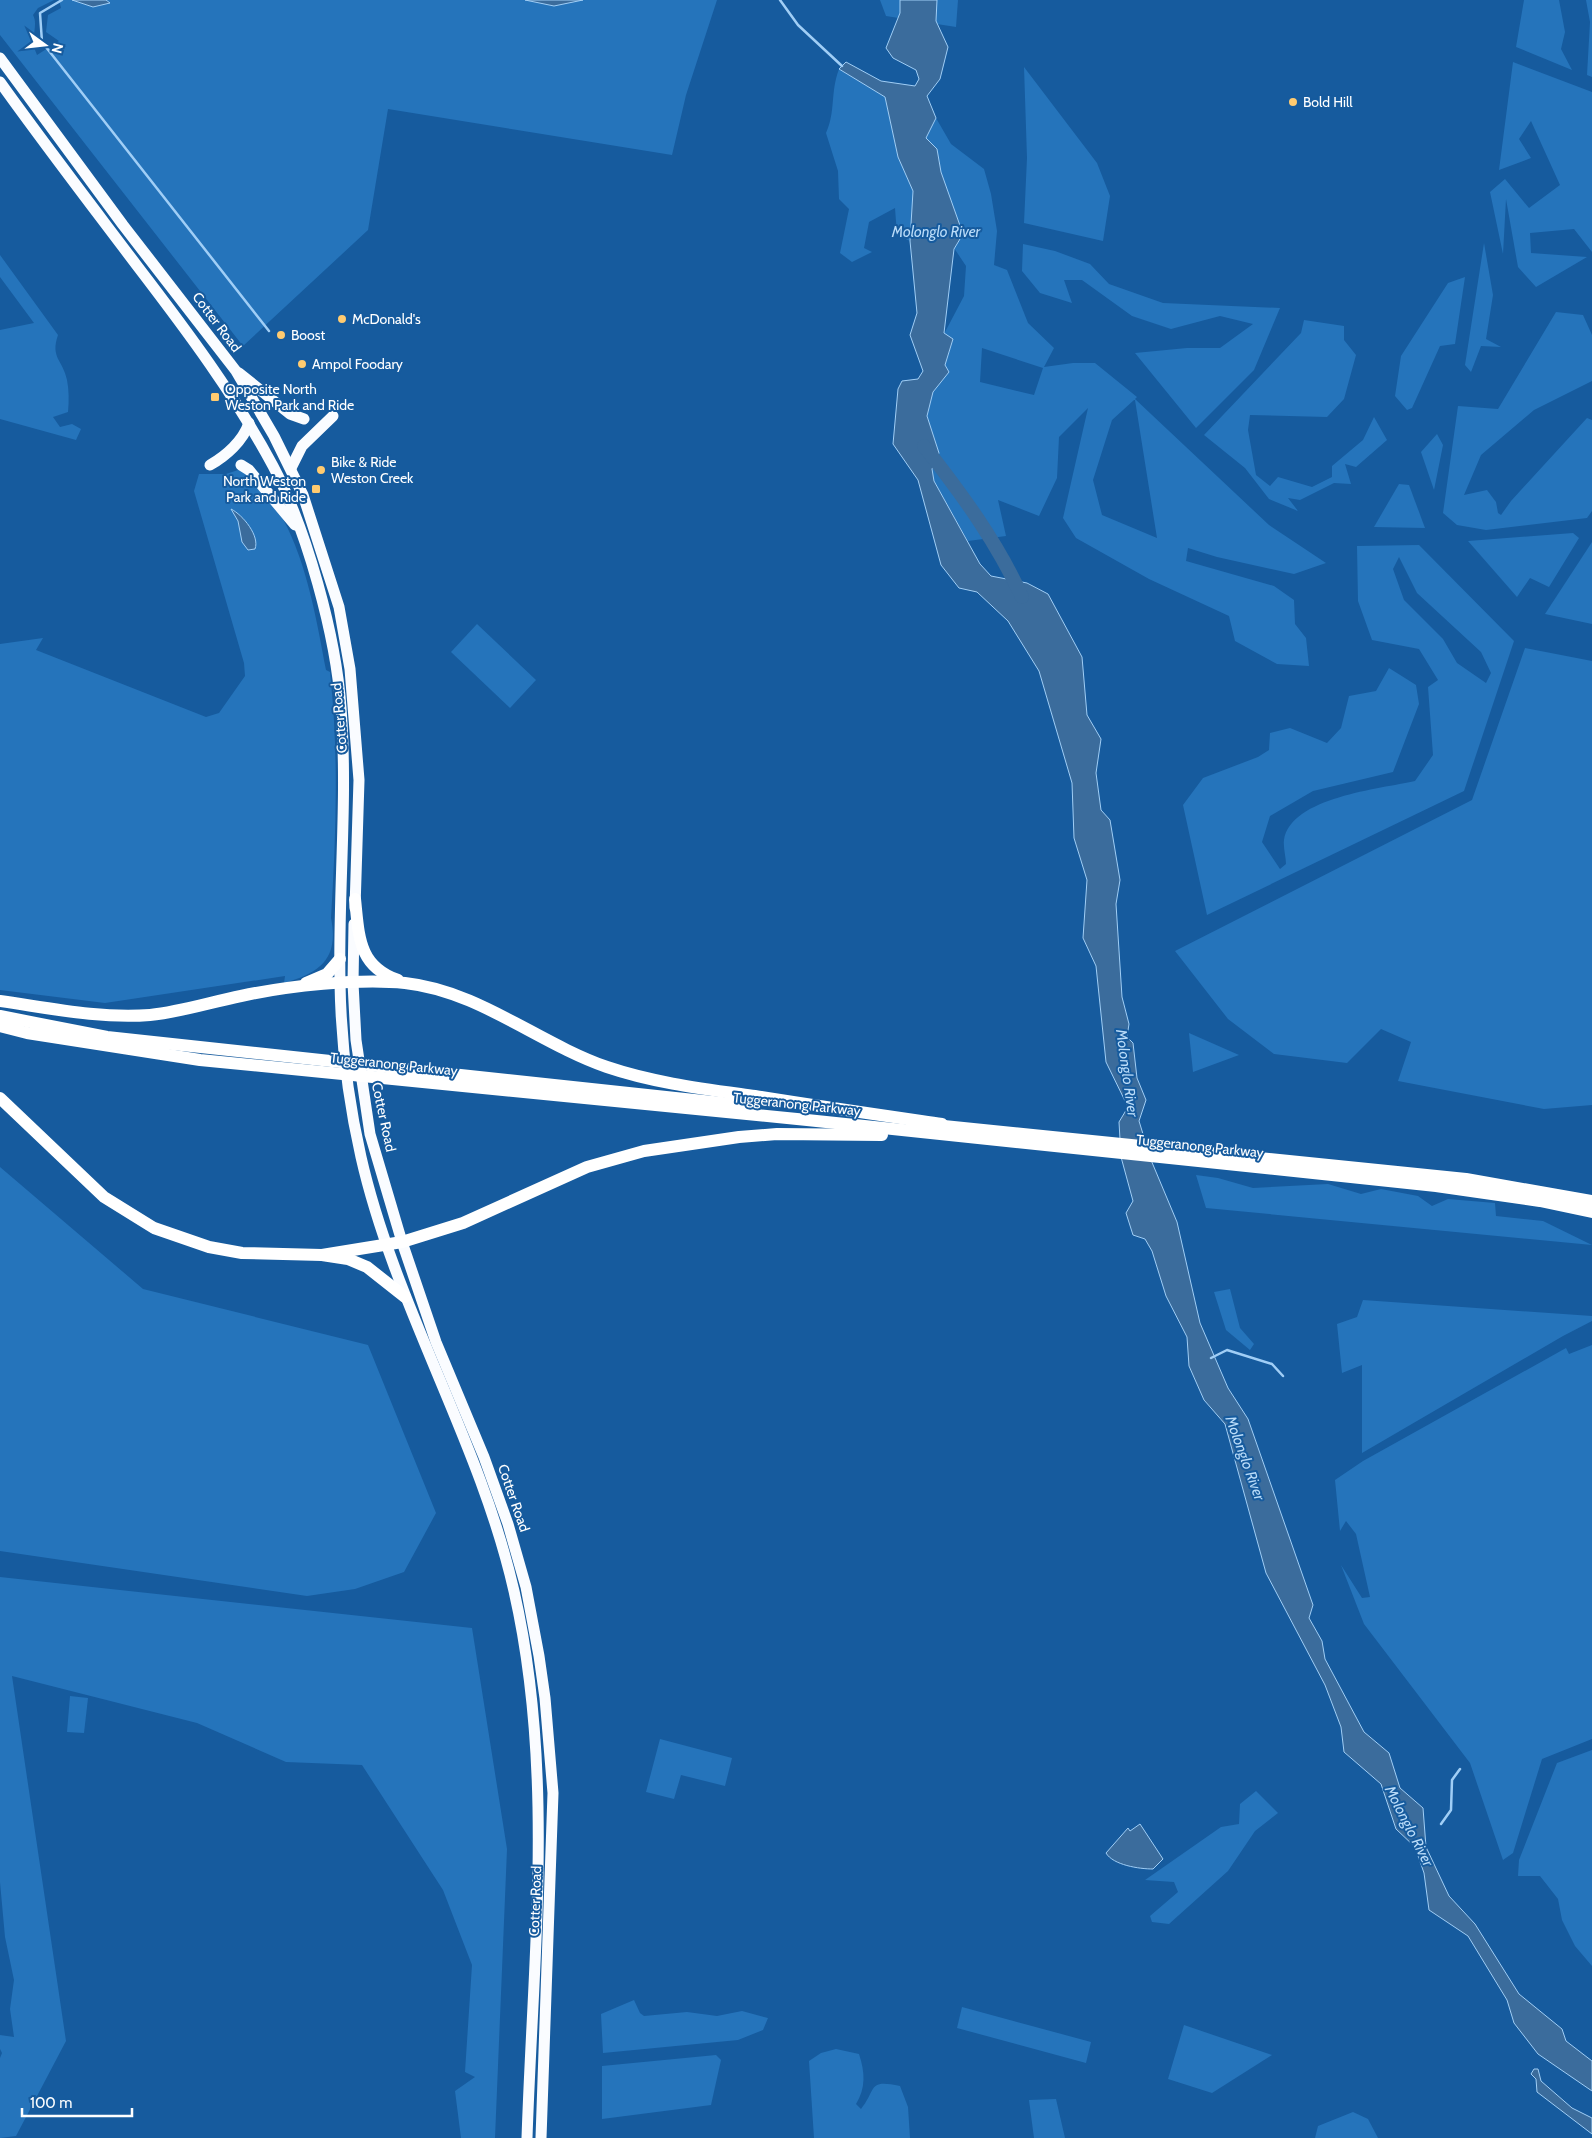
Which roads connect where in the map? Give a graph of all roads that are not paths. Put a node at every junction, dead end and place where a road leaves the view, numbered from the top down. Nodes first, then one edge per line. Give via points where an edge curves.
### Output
1 (0, 58) edge
2 (0, 82) edge
3 (236, 371) junction
4 (333, 416) dead end
5 (304, 420) dead end
6 (249, 423) junction
7 (210, 465) dead end
8 (241, 465) dead end
9 (291, 468) junction
10 (299, 530) junction
11 (355, 899) junction
12 (340, 959) junction
13 (404, 983) junction
14 (346, 984) junction
15 (294, 987) junction
16 (0, 1001) edge
17 (0, 1016) edge
18 (0, 1026) edge
19 (0, 1098) edge
20 (980, 1130) junction
21 (942, 1135) junction
22 (1033, 1140) junction
23 (1242, 1161) junction
24 (1592, 1201) edge
25 (1592, 1212) edge
26 (402, 1242) junction
27 (386, 1244) junction
28 (322, 1255) junction
29 (405, 1297) junction
30 (527, 2138) edge
31 (541, 2138) edge

1 - 3 main road, Cotter Road
2 - 6 main road, Cotter Road via 214,367
3 - 5 main road via 290,414
3 - 9 main road, Cotter Road
4 - 9 main road via 302,446
6 - 7 main road via 230,451
6 - 10 main road, Cotter Road via 278,475
8 - 10 main road via 250,470
9 - 11 main road, Cotter Road via 312,521 339,607 350,669 359,780
10 - 12 main road, Cotter Road via 328,625 341,701 344,777
11 - 13 highway via 359,939 367,958 376,970
11 - 14 main road, Cotter Road
12 - 14 main road, Cotter Road
12 - 15 highway via 327,974
13 - 14 highway
13 - 20 highway via 453,994 579,1056 648,1079
14 - 15 highway
14 - 26 main road, Cotter Road via 370,1134
14 - 27 main road, Cotter Road via 344,1053 348,1081 360,1154
15 - 16 highway via 144,1015 75,1012
17 - 20 highway, Tuggeranong Parkway via 107,1037
18 - 21 highway, Tuggeranong Parkway via 200,1060
19 - 28 highway via 104,1197 154,1228 208,1248
20 - 22 highway, Tuggeranong Parkway
21 - 22 highway, Tuggeranong Parkway
21 - 26 highway via 777,1134 644,1151 587,1167 462,1223
22 - 23 highway, Tuggeranong Parkway
23 - 24 highway, Tuggeranong Parkway via 1466,1179
23 - 25 highway, Tuggeranong Parkway via 1470,1190
26 - 27 highway
26 - 31 main road, Cotter Road via 436,1342 508,1524 526,1587 539,1656 552,1792
27 - 28 highway
27 - 29 main road, Cotter Road
28 - 29 highway via 358,1262
29 - 30 main road, Cotter Road via 477,1470 498,1533 514,1591 532,1697 539,1817

